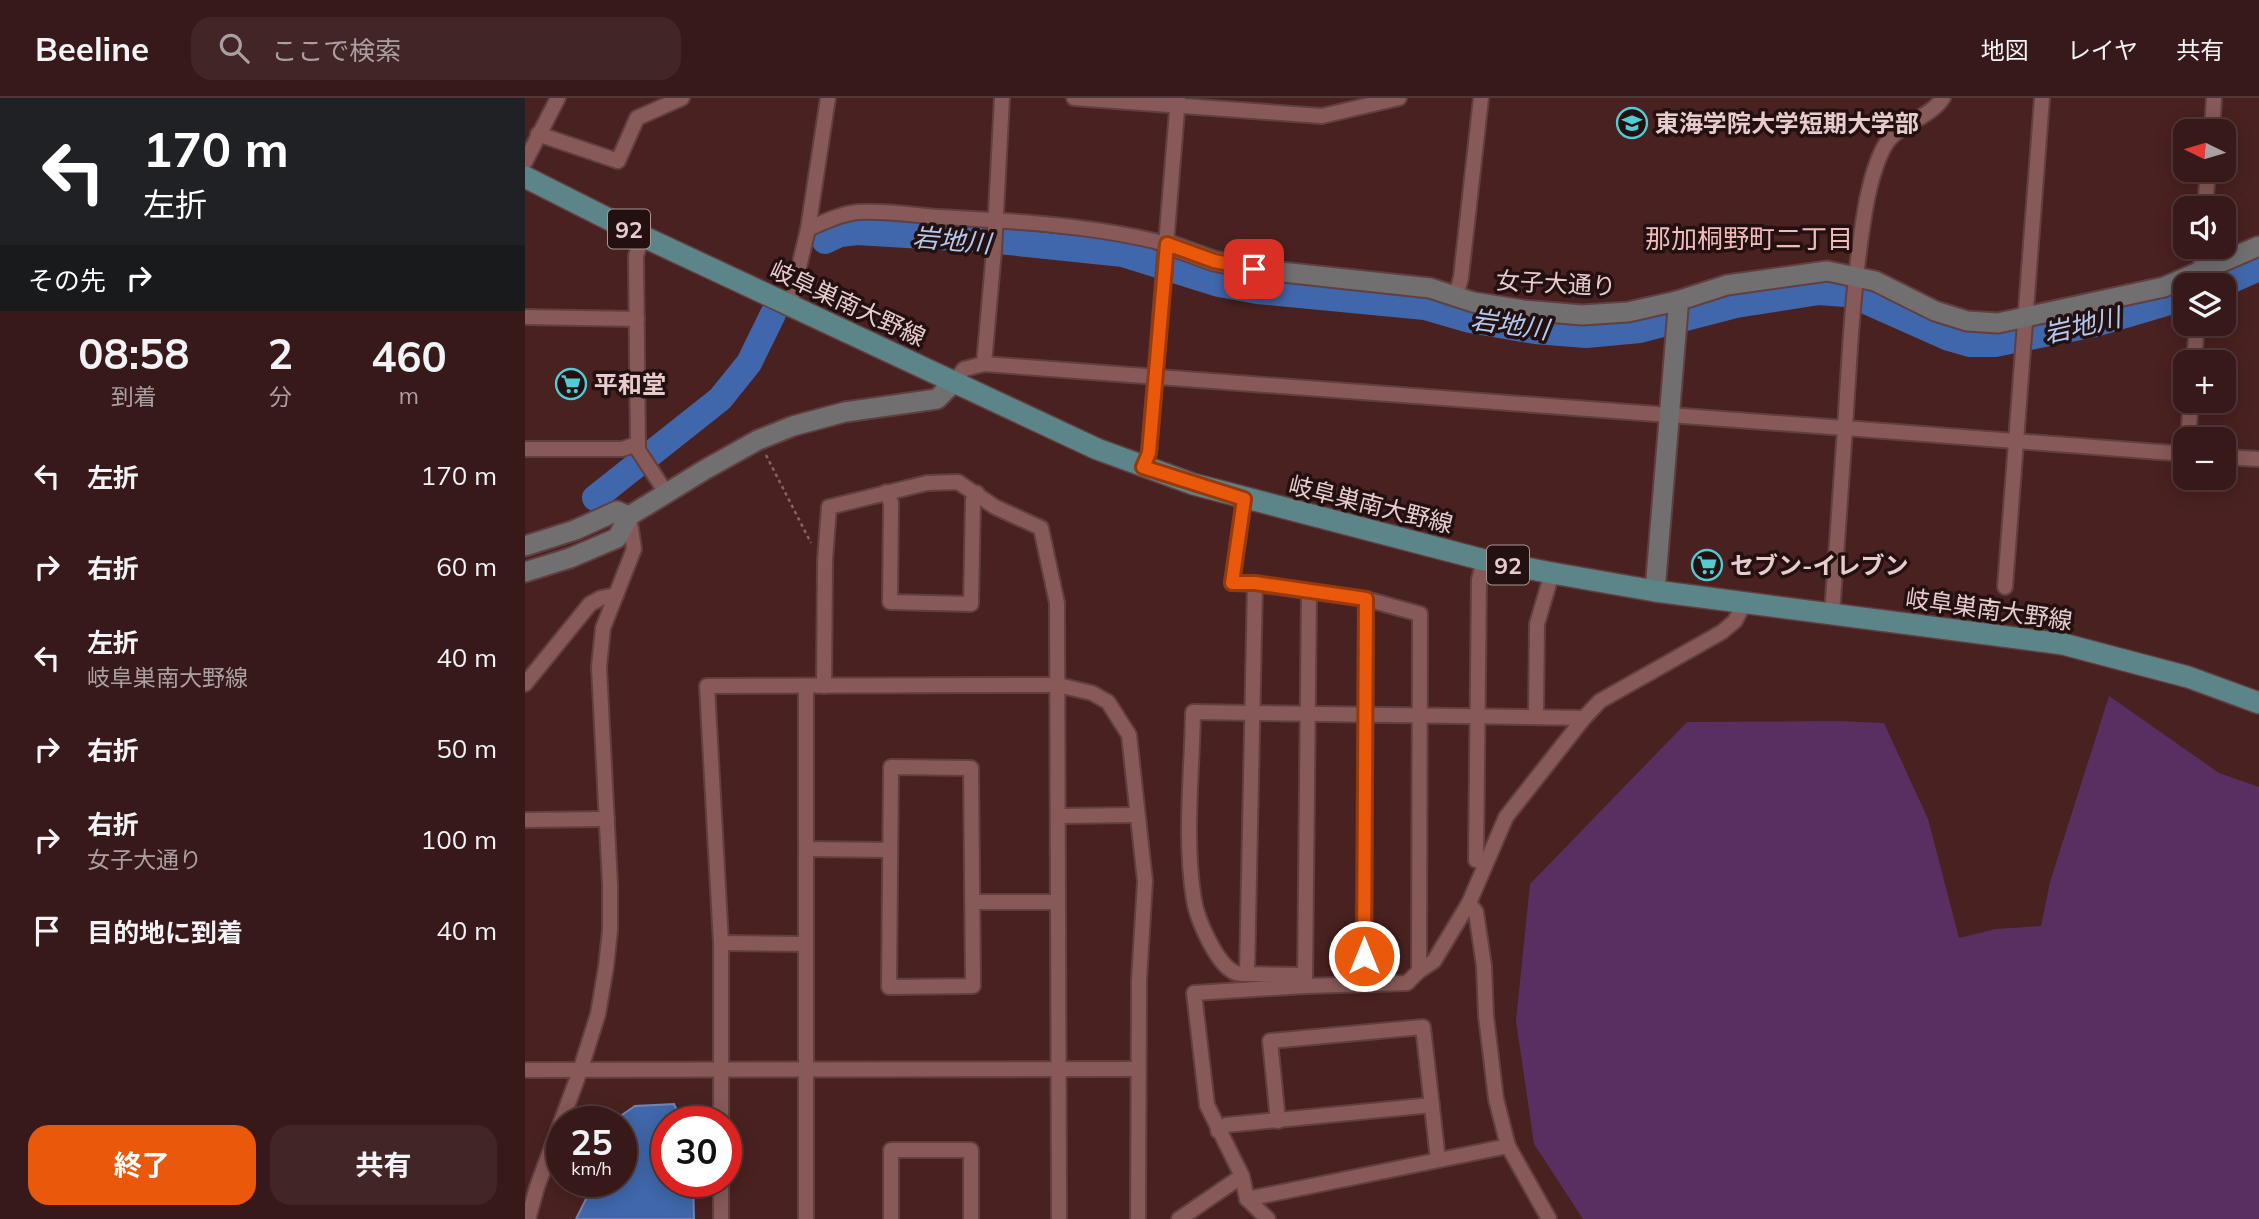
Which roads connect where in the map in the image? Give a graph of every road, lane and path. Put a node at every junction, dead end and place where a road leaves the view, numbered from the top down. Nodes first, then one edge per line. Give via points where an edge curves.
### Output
1 (558, 98) edge
2 (682, 98) edge
3 (828, 98) edge
4 (1002, 98) edge
5 (1074, 98) edge
6 (1399, 98) edge
7 (1481, 98) edge
8 (1943, 98) edge
9 (2042, 98) edge
10 (2214, 98) edge
11 (1177, 102) edge
12 (2213, 119) edge
13 (538, 134) junction
14 (525, 162) edge
15 (525, 177) edge
16 (996, 224) junction
17 (808, 229) junction
18 (642, 236) junction
19 (2259, 246) edge
20 (1166, 248) junction
21 (2211, 273) edge
22 (1855, 280) junction
23 (2173, 285) edge
24 (1456, 298) junction
25 (790, 305) junction
26 (1678, 305) junction
27 (525, 317) edge
28 (637, 318) junction
29 (2025, 322) junction
30 (985, 364) junction
31 (1155, 378) junction
32 (954, 382) junction
33 (1670, 415) junction
34 (1845, 428) junction
35 (758, 440) junction
36 (2016, 441) junction
37 (638, 447) junction
38 (525, 449) edge
39 (2173, 453) edge
40 (2236, 458) edge
41 (2259, 459) edge
42 (1143, 467) junction
43 (886, 492) junction
44 (977, 493) junction
45 (667, 494) junction
46 (1244, 499) junction
47 (629, 516) junction
48 (533, 544) edge
49 (812, 545) dead end
50 (1484, 560) junction
51 (525, 572) edge
52 (1552, 573) junction
53 (1255, 583) junction
54 (2005, 587) dead end
55 (1310, 591) junction
56 (1655, 591) junction
57 (616, 595) junction
58 (1366, 599) junction
59 (1745, 602) junction
60 (1832, 614) junction
61 (525, 684) edge
62 (806, 685) junction
63 (1058, 685) junction
64 (824, 686) junction
65 (2259, 703) edge
66 (1252, 715) junction
67 (1308, 715) junction
68 (1365, 715) junction
69 (1419, 715) junction
70 (1477, 715) junction
71 (1536, 716) junction
72 (1584, 718) junction
73 (1137, 815) junction
74 (1058, 816) junction
75 (607, 819) junction
76 (525, 820) edge
77 (806, 849) junction
78 (889, 850) junction
79 (1485, 863) junction
80 (973, 902) junction
81 (1058, 902) junction
82 (1469, 903) junction
83 (721, 943) junction
84 (806, 944) junction
85 (1419, 971) junction
86 (1247, 974) junction
87 (1305, 980) junction
88 (1364, 983) junction
89 (1137, 1069) junction
90 (525, 1070) edge
91 (806, 1070) junction
92 (1058, 1070) junction
93 (580, 1071) junction
94 (720, 1071) junction
95 (1432, 1105) junction
96 (721, 1106) edge
97 (1277, 1121) junction
98 (1219, 1131) junction
99 (1508, 1146) junction
100 (1439, 1160) junction
101 (1242, 1176) junction
102 (531, 1186) edge
103 (721, 1197) edge
104 (1247, 1199) junction
105 (528, 1219) edge
106 (721, 1219) edge
107 (806, 1219) edge
108 (891, 1219) edge
109 (971, 1219) edge
110 (1059, 1219) edge
111 (1138, 1219) edge
112 (1179, 1219) edge
113 (1268, 1219) edge
114 (1549, 1219) edge

1 - 13 street
2 - 13 street via 637,118 618,162
3 - 17 street
4 - 16 street
5 - 11 street
6 - 11 street via 1322,116
7 - 24 street
8 - 22 street via 1884,147 1865,211
9 - 29 street
10 - 12 street
11 - 20 street
13 - 14 street
15 - 18 main road, 岐阜巣南大野線 / 92
16 - 17 street via 859,212
16 - 20 street via 1098,230
16 - 30 street
17 - 25 street
18 - 25 main road, 岐阜巣南大野線 / 92
18 - 28 street via 636,256
19 - 21 street, 女子大通り
20 - 24 street, 女子大通り via 1254,269 1430,288
20 - 31 street
22 - 26 street, 女子大通り via 1827,271 1727,285
22 - 29 street, 女子大通り via 1875,281 1935,311 1967,321
22 - 34 street
23 - 29 street, 女子大通り
24 - 26 street, 女子大通り via 1582,314
25 - 32 main road, 岐阜巣南大野線 / 92
26 - 33 street
27 - 28 street
28 - 37 street
29 - 36 street
30 - 31 street
30 - 32 street via 964,369
31 - 33 street
31 - 42 street via 1149,453
32 - 35 street via 937,399 845,412
32 - 42 main road, 岐阜巣南大野線 / 92
33 - 34 street
33 - 56 street
34 - 36 street
34 - 60 street
35 - 45 street
35 - 49 path
36 - 39 street
36 - 54 street
37 - 38 street
37 - 45 street
40 - 41 street
42 - 46 main road, 岐阜巣南大野線 / 92
43 - 44 street via 958,482
43 - 44 street via 891,503 890,602 971,604 973,500
43 - 64 street via 829,507
44 - 63 street via 995,507 1041,528 1057,603
45 - 47 street
46 - 50 main road, 岐阜巣南大野線 / 92
46 - 53 street via 1232,583
47 - 48 street via 617,511
47 - 51 street via 617,538
47 - 57 street via 634,549
50 - 52 main road, 岐阜巣南大野線 / 92
50 - 70 street via 1479,580
52 - 56 main road, 岐阜巣南大野線 / 92
52 - 71 street via 1537,624
53 - 55 street
53 - 66 street
55 - 58 street
55 - 67 street
56 - 59 main road, 岐阜巣南大野線 / 92
57 - 61 street via 590,604
57 - 75 street via 603,628 599,667
58 - 68 street
58 - 69 street via 1420,614
59 - 60 main road, 岐阜巣南大野線 / 92
59 - 72 street via 1723,632 1600,701
60 - 65 main road, 岐阜巣南大野線 / 92 via 2063,644 2188,677
62 - 64 street
62 - 77 street
62 - 83 street via 707,686
63 - 64 street
63 - 73 street via 1108,702 1129,735
63 - 74 street
66 - 67 street
66 - 86 street
66 - 86 street via 1193,712 1191,802 1190,866 1195,904 1210,943 1225,965
67 - 68 street
67 - 87 street
68 - 69 street
68 - 88 street
69 - 70 street
69 - 85 street
70 - 71 street
70 - 79 street via 1476,860
71 - 72 street
72 - 79 street via 1506,817
73 - 74 street
73 - 89 street via 1145,881
74 - 81 street
75 - 76 street
75 - 93 street via 610,930 598,1014
77 - 78 street
77 - 84 street
78 - 80 street via 891,767 971,768
78 - 80 street via 889,987 973,986
79 - 82 street
80 - 81 street
81 - 92 street
82 - 85 street via 1434,961
82 - 99 street via 1476,912 1496,1099
83 - 84 street
83 - 94 street
84 - 91 street
85 - 88 street via 1407,983
86 - 87 street
87 - 88 street
87 - 98 street via 1194,993 1207,1105
89 - 92 street
89 - 111 street
90 - 93 street
91 - 92 street
91 - 94 street
91 - 107 street
92 - 110 street
93 - 94 street
93 - 102 street
94 - 96 street
95 - 97 street
95 - 97 street via 1423,1027 1270,1041
95 - 100 street
97 - 98 street via 1226,1125
98 - 101 street
99 - 100 street
99 - 114 street
100 - 104 street
101 - 104 street
101 - 112 street
102 - 105 street
103 - 106 street
104 - 113 street
108 - 109 street via 891,1150 971,1150

